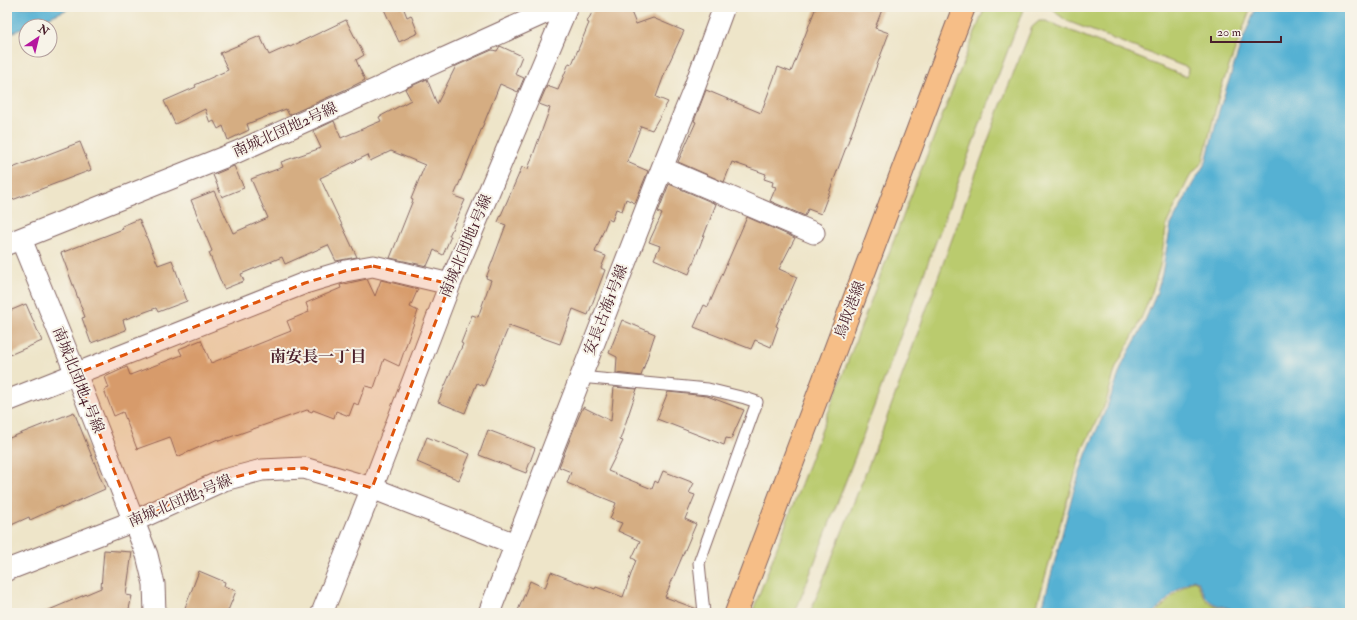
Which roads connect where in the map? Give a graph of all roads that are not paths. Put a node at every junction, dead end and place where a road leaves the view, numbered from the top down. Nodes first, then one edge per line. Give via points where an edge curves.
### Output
1 (558, 7) edge
2 (567, 7) edge
3 (724, 7) edge
4 (964, 7) edge
5 (662, 168) junction
6 (814, 233) dead end
7 (14, 241) edge
8 (450, 284) junction
9 (76, 374) junction
10 (580, 377) junction
11 (7, 401) edge
12 (372, 488) junction
13 (134, 521) junction
14 (515, 544) junction
15 (7, 570) edge
16 (155, 613) edge
17 (322, 613) edge
18 (488, 613) edge
19 (704, 613) edge
20 (736, 613) edge

1 - 7 street, 南城北団地2号線 via 237,152
2 - 8 street, 南城北団地1号線
3 - 5 street, 安長古海1号線
4 - 20 main road, 鳥取港線
5 - 6 street
5 - 10 street, 安長古海1号線
7 - 9 street, 南城北団地4号線
8 - 9 street via 373,266 345,272 305,283
8 - 12 street, 南城北団地1号線
9 - 11 street
9 - 13 street, 南城北団地4号線
10 - 14 street, 安長古海1号線
10 - 19 lane via 708,389 757,402 699,563
12 - 13 street, 南城北団地3号線 via 304,468 262,470 224,480
12 - 14 street, 南城北団地3号線
12 - 17 street, 南城北団地1号線
13 - 15 street, 南城北団地3号線
13 - 16 street, 南城北団地4号線 via 151,569
14 - 18 street, 安長古海1号線

